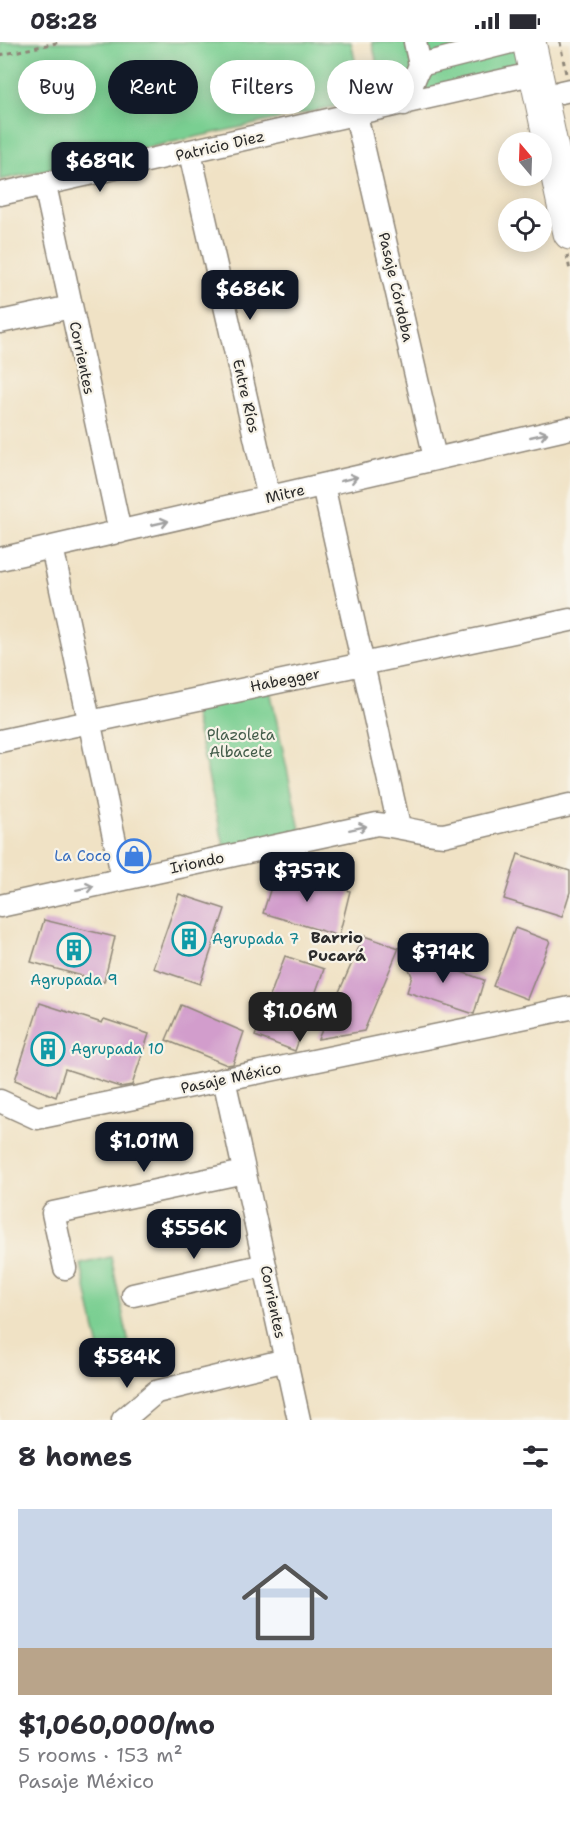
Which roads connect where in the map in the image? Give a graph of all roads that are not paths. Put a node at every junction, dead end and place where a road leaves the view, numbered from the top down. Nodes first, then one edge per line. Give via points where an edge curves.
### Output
1 (415, 42) edge
2 (511, 42) edge
3 (550, 42) edge
4 (420, 65) junction
5 (553, 77) edge
6 (414, 80) edge
7 (414, 102) edge
8 (360, 114) edge
9 (356, 115) junction
10 (570, 134) edge
11 (190, 153) junction
12 (45, 184) junction
13 (0, 194) edge
14 (570, 233) edge
15 (71, 307) junction
16 (0, 322) edge
17 (570, 428) edge
18 (435, 458) junction
19 (323, 485) junction
20 (269, 498) junction
21 (120, 532) junction
22 (52, 547) junction
23 (0, 559) edge
24 (570, 620) edge
25 (363, 665) junction
26 (89, 722) junction
27 (0, 741) edge
28 (570, 805) edge
29 (399, 826) junction
30 (123, 879) junction
31 (0, 906) edge
32 (570, 1008) edge
33 (224, 1079) junction
34 (0, 1101) edge
35 (244, 1172) junction
36 (265, 1265) junction
37 (65, 1268) dead end
38 (133, 1295) dead end
39 (286, 1360) junction
40 (123, 1420) edge
41 (299, 1420) edge

1 - 4 street
2 - 4 street
3 - 5 highway
4 - 6 street
5 - 7 street, Patricio Diez
5 - 10 highway
5 - 14 highway
8 - 9 street, Patricio Diez
9 - 11 street, Patricio Diez
9 - 18 street, Pasaje Córdoba
11 - 12 street, Patricio Diez
11 - 20 street, Entre Ríos
12 - 13 street, Patricio Diez
12 - 15 street, Corrientes
15 - 16 street
15 - 21 street, Corrientes
18 -> 17 street, Mitre
19 -> 18 street, Mitre
19 - 20 street, Mitre
19 - 25 street
21 -> 20 street, Mitre
21 - 22 street, Mitre
22 - 23 street, Mitre
22 - 26 street
24 - 25 street, Habegger
25 - 26 street, Habegger
25 - 29 street
26 - 27 street, Habegger
26 - 30 street
28 - 29 street, Iriondo via 444,835 423,834
30 -> 29 street, Iriondo via 377,824
31 -> 30 street, Iriondo
32 - 33 street, Pasaje México
33 - 34 street, Pasaje México via 37,1118
33 - 35 street, Corrientes
35 - 36 street, Corrientes
35 - 37 street via 53,1213
36 - 38 street
36 - 39 street, Corrientes
39 - 40 street via 156,1392
39 - 41 street, Corrientes

